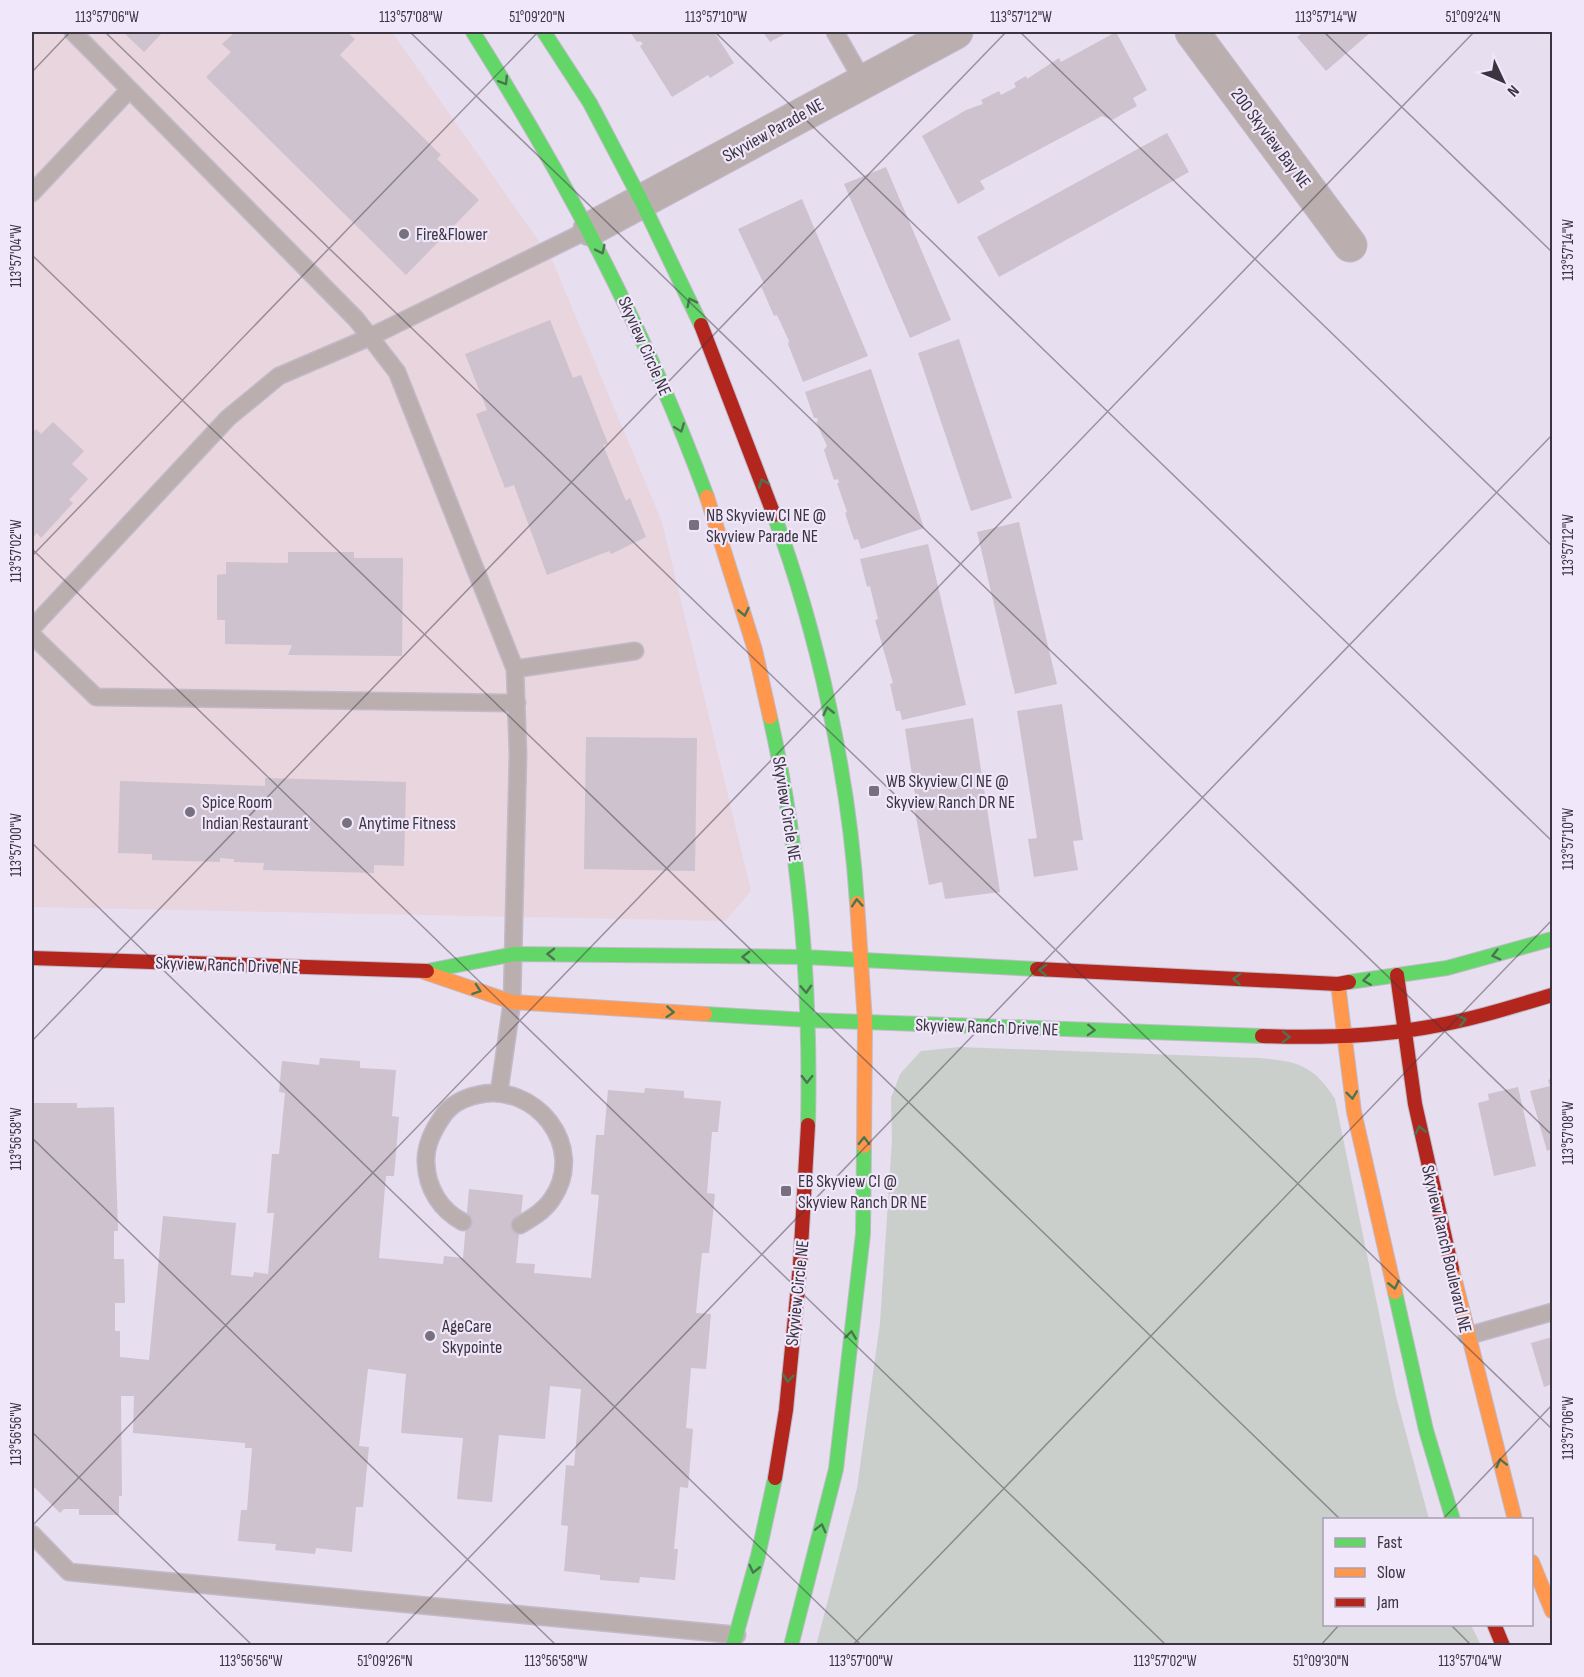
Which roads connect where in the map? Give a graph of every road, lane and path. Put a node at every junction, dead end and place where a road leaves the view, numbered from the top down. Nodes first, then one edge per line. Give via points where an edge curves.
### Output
1 (73, 32) edge
2 (473, 32) edge
3 (544, 32) edge
4 (835, 32) edge
5 (956, 32) edge
6 (1192, 32) edge
7 (863, 81) junction
8 (129, 90) junction
9 (32, 193) edge
10 (642, 202) junction
11 (590, 229) junction
12 (1350, 245) dead end
13 (370, 337) junction
14 (32, 628) edge
15 (32, 635) edge
16 (635, 651) dead end
17 (515, 669) junction
18 (517, 703) junction
19 (1552, 939) edge
20 (514, 954) junction
21 (805, 957) junction
22 (32, 958) edge
23 (861, 962) junction
24 (422, 972) junction
25 (1397, 975) junction
26 (1338, 984) junction
27 (1552, 995) edge
28 (512, 1002) junction
29 (808, 1020) junction
30 (865, 1022) junction
31 (1405, 1031) junction
32 (1345, 1037) junction
33 (499, 1094) junction
34 (463, 1222) dead end
35 (520, 1225) dead end
36 (1552, 1312) edge
37 (1467, 1336) junction
38 (1452, 1518) edge
39 (1514, 1518) edge
40 (32, 1534) edge
41 (1533, 1565) edge
42 (1547, 1611) edge
43 (735, 1640) edge
44 (791, 1646) edge

1 - 8 lane
2 -> 11 street, Skyview Circle NE
3 - 10 street via 590,103
4 - 7 lane
5 - 7 street, Skyview Parade NE
6 - 12 street, 200 Skyview Bay NE
7 - 10 street, Skyview Parade NE
8 - 9 lane
8 - 13 lane
10 - 11 street, Skyview Parade NE
23 -> 10 street via 855,869 836,746 799,583 698,317
11 - 13 lane
11 -> 21 street, Skyview Circle NE via 649,348 741,597 778,755 797,870
13 - 14 lane via 279,376 228,418
13 - 17 lane via 397,372
15 - 18 lane via 96,697
16 - 17 lane
17 - 18 lane
18 - 20 lane
19 -> 25 street, Skyview Ranch Drive NE via 1447,968
21 -> 20 street, Skyview Ranch Drive NE
20 - 24 street, Skyview Ranch Drive NE
20 - 28 lane
21 - 23 street, Skyview Ranch Drive NE
21 -> 29 street, Skyview Circle NE
22 - 24 street, Skyview Ranch Drive NE
26 -> 23 street, Skyview Ranch Drive NE
23 - 30 street
24 -> 28 street, Skyview Ranch Drive NE
25 -> 26 street, Skyview Ranch Drive NE
25 - 31 street, Skyview Ranch Boulevard NE
26 - 32 street
31 -> 27 street, Skyview Ranch Drive NE via 1463,1020
28 -> 29 street, Skyview Ranch Drive NE
28 - 33 lane
29 - 30 street, Skyview Ranch Drive NE
29 -> 43 street, Skyview Circle NE via 804,1231 781,1439
30 -> 32 street, Skyview Ranch Drive NE
44 -> 30 street via 836,1469 863,1234
31 - 32 street, Skyview Ranch Drive NE
37 -> 31 street, Skyview Ranch Boulevard NE via 1415,1104
32 -> 38 street via 1354,1113 1426,1430
33 - 34 lane via 489,1092 466,1098 446,1111 433,1131 426,1154 427,1177 436,1199
33 - 35 lane via 532,1103 548,1118 559,1136 563,1157 561,1178 553,1198
36 - 37 lane
39 -> 37 street, Skyview Ranch Boulevard NE
40 - 43 lane via 69,1572
41 - 42 street

